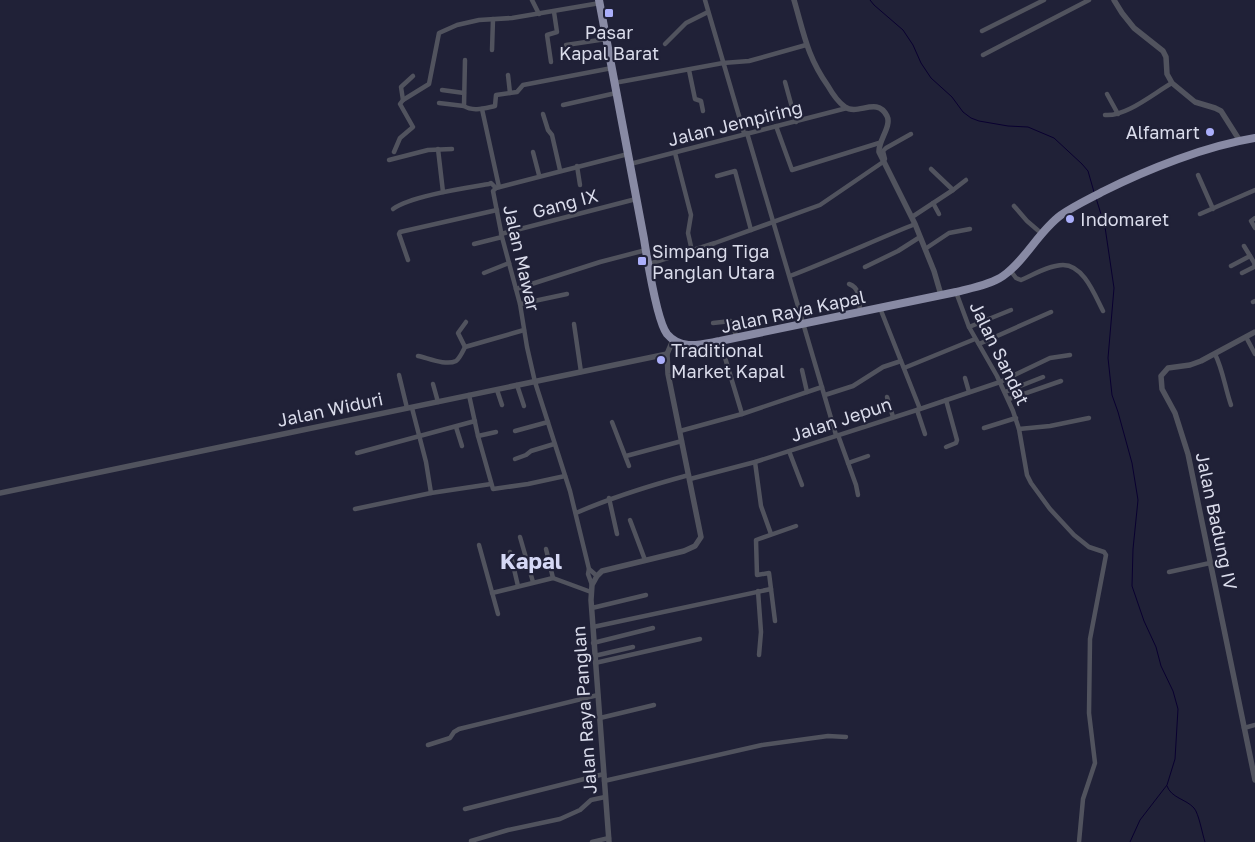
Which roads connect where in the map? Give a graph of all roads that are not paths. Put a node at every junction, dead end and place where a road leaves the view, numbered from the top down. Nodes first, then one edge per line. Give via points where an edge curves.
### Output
1 (532, 0) edge
2 (705, 0) edge
3 (794, 0) edge
4 (1044, 0) edge
5 (1089, 0) edge
6 (1114, 0) edge
7 (599, 2) edge
8 (554, 12) junction
9 (708, 12) junction
10 (539, 14) junction
11 (488, 19) junction
12 (982, 31) dead end
13 (606, 39) junction
14 (566, 44) dead end
15 (665, 44) dead end
16 (806, 45) junction
17 (492, 50) dead end
18 (983, 55) dead end
19 (465, 60) dead end
20 (552, 62) dead end
21 (723, 63) junction
22 (612, 68) junction
23 (689, 70) junction
24 (508, 75) dead end
25 (413, 76) dead end
26 (614, 82) junction
27 (785, 82) dead end
28 (1172, 83) junction
29 (442, 90) dead end
30 (464, 92) junction
31 (510, 93) junction
32 (616, 93) junction
33 (1107, 94) dead end
34 (403, 100) junction
35 (439, 103) dead end
36 (563, 105) dead end
37 (465, 107) junction
38 (846, 108) junction
39 (482, 109) junction
40 (704, 111) dead end
41 (543, 114) dead end
42 (1118, 114) junction
43 (1105, 115) dead end
44 (796, 122) junction
45 (776, 126) junction
46 (746, 133) junction
47 (911, 134) dead end
48 (1255, 138) edge
49 (1240, 140) junction
50 (880, 143) junction
51 (438, 148) junction
52 (452, 148) dead end
53 (394, 152) dead end
54 (533, 152) dead end
55 (675, 153) junction
56 (628, 154) junction
57 (389, 160) dead end
58 (630, 164) junction
59 (885, 165) junction
60 (577, 166) junction
61 (932, 169) dead end
62 (560, 170) junction
63 (539, 175) junction
64 (1198, 175) dead end
65 (717, 176) dead end
66 (966, 180) dead end
67 (580, 185) dead end
68 (497, 187) junction
69 (953, 190) junction
70 (1255, 190) edge
71 (443, 192) junction
72 (636, 198) junction
73 (933, 203) junction
74 (1014, 206) dead end
75 (393, 209) dead end
76 (1213, 209) junction
77 (497, 210) junction
78 (938, 214) dead end
79 (1200, 214) dead end
80 (912, 217) junction
81 (1255, 218) edge
82 (773, 221) junction
83 (915, 224) junction
84 (970, 228) dead end
85 (1255, 228) edge
86 (751, 230) junction
87 (1041, 233) junction
88 (502, 236) junction
89 (920, 237) junction
90 (474, 244) dead end
91 (1244, 246) dead end
92 (925, 249) junction
93 (646, 250) junction
94 (692, 251) junction
95 (1250, 256) junction
96 (408, 260) dead end
97 (509, 263) junction
98 (648, 264) junction
99 (1255, 264) edge
100 (1231, 266) dead end
101 (865, 267) dead end
102 (1010, 270) junction
103 (484, 273) dead end
104 (1242, 273) dead end
105 (790, 276) junction
106 (849, 284) dead end
107 (516, 290) junction
108 (956, 292) junction
109 (567, 294) dead end
110 (942, 295) junction
111 (520, 304) junction
112 (880, 308) junction
113 (1011, 310) dead end
114 (1103, 311) dead end
115 (860, 312) junction
116 (1051, 312) dead end
117 (466, 322) dead end
118 (713, 323) dead end
119 (574, 324) dead end
120 (804, 324) junction
121 (970, 328) junction
122 (524, 330) junction
123 (1255, 332) edge
124 (1246, 337) junction
125 (737, 338) junction
126 (975, 339) junction
127 (673, 340) junction
128 (720, 341) junction
129 (979, 344) junction
130 (465, 347) junction
131 (667, 354) junction
132 (1215, 354) junction
133 (1255, 354) edge
134 (1070, 355) dead end
135 (418, 356) dead end
136 (901, 361) junction
137 (904, 368) junction
138 (802, 370) dead end
139 (581, 372) junction
140 (400, 375) dead end
141 (1043, 376) dead end
142 (966, 378) dead end
143 (1061, 381) dead end
144 (535, 382) junction
145 (1000, 382) junction
146 (434, 384) dead end
147 (517, 385) junction
148 (822, 387) junction
149 (497, 390) junction
150 (807, 392) junction
151 (969, 392) junction
152 (1005, 392) junction
153 (825, 395) junction
154 (469, 396) junction
155 (887, 396) dead end
156 (1008, 399) junction
157 (946, 400) junction
158 (438, 402) junction
159 (502, 405) dead end
160 (1231, 405) dead end
161 (524, 406) dead end
162 (410, 408) junction
163 (919, 409) junction
164 (742, 414) junction
165 (894, 417) junction
166 (1016, 418) junction
167 (1089, 418) dead end
168 (475, 421) junction
169 (548, 422) junction
170 (612, 422) dead end
171 (456, 427) junction
172 (984, 428) dead end
173 (1019, 429) junction
174 (680, 431) junction
175 (496, 432) dead end
176 (514, 432) dead end
177 (925, 434) dead end
178 (837, 435) junction
179 (418, 436) junction
180 (478, 436) junction
181 (682, 441) junction
182 (554, 444) junction
183 (462, 446) dead end
184 (946, 447) dead end
185 (789, 451) junction
186 (357, 453) dead end
187 (626, 456) junction
188 (868, 456) dead end
189 (515, 459) dead end
190 (755, 462) junction
191 (848, 464) junction
192 (629, 466) dead end
193 (565, 476) junction
194 (689, 477) junction
195 (491, 484) junction
196 (802, 484) dead end
197 (0, 493) edge
198 (432, 493) junction
199 (858, 495) dead end
200 (608, 498) junction
201 (355, 509) dead end
202 (576, 513) junction
203 (630, 520) dead end
204 (796, 526) dead end
205 (617, 534) dead end
206 (771, 534) junction
207 (520, 537) dead end
208 (479, 545) dead end
209 (546, 549) dead end
210 (510, 552) dead end
211 (645, 560) junction
212 (1210, 563) junction
213 (589, 569) junction
214 (1169, 572) dead end
215 (597, 576) junction
216 (553, 578) junction
217 (533, 582) junction
218 (518, 586) junction
219 (592, 588) junction
220 (771, 588) junction
221 (758, 591) junction
222 (492, 594) junction
223 (646, 595) dead end
224 (592, 608) junction
225 (498, 614) dead end
226 (775, 621) dead end
227 (592, 628) junction
228 (653, 628) dead end
229 (700, 639) dead end
230 (593, 643) junction
231 (633, 647) dead end
232 (759, 655) dead end
233 (595, 660) junction
234 (598, 695) junction
235 (654, 705) dead end
236 (600, 718) junction
237 (1255, 725) edge
238 (1244, 728) junction
239 (846, 737) dead end
240 (428, 745) dead end
241 (604, 778) junction
242 (1255, 780) edge
243 (605, 797) junction
244 (465, 809) dead end
245 (609, 840) edge
246 (472, 841) edge
247 (592, 842) edge
248 (1079, 842) edge

1 - 10 street
2 - 9 street
3 - 16 street
4 - 12 street
5 - 18 street
6 - 28 street via 1134,28 1165,54 1167,74
7 - 8 street
7 - 13 highway
8 - 10 street
8 - 20 street via 557,32 547,35
9 - 15 street via 686,24
9 - 21 street
10 - 11 street
11 - 17 street
11 - 34 street via 439,34 429,84
13 - 14 street
13 - 22 highway
16 - 21 street via 749,61
16 - 38 street via 820,75
19 - 30 street
21 - 23 street
21 - 46 street
22 - 26 highway
22 - 31 street via 523,85 517,92
23 - 26 street
23 - 40 street via 694,99 700,101
24 - 31 street
25 - 34 street via 401,87
26 - 32 highway
27 - 44 street
28 - 42 street
28 - 49 street via 1193,101 1221,112
29 - 30 street
30 - 37 street
31 - 39 street via 496,95 496,105
32 - 36 street
32 - 56 highway
33 - 42 street
34 - 53 street via 400,106 413,127 400,138
35 - 37 street
37 - 39 street
38 - 44 street, Jalan Jempiring
38 - 50 street via 874,106 885,113 888,122
39 - 68 street
41 - 62 street via 552,135
42 - 43 street
44 - 45 street, Jalan Jempiring
45 - 46 street, Jalan Jempiring
45 - 50 street via 792,170
46 - 55 street, Jalan Jempiring
46 - 82 street
47 - 59 street via 883,151 889,166
48 - 49 highway, Jalan Raya Kapal
49 - 87 highway, Jalan Raya Kapal via 1119,184 1084,201
50 - 59 street via 879,152
51 - 52 street
51 - 57 street
51 - 71 street
54 - 63 street
55 - 58 street, Jalan Jempiring
55 - 94 street via 691,215 688,232
56 - 58 highway
56 - 60 street, Jalan Mawar
58 - 72 highway
59 - 80 street
59 - 82 street via 825,202
60 - 62 street, Jalan Mawar
60 - 67 street
61 - 69 street
62 - 63 street, Jalan Mawar
63 - 68 street, Jalan Mawar
64 - 76 street
65 - 86 street via 735,171
66 - 69 street
68 - 71 street via 489,184
68 - 77 street, Jalan Mawar via 493,191
69 - 73 street
70 - 76 street
71 - 75 street
72 - 88 street, Gang IX
72 - 93 highway
73 - 78 street
73 - 80 street
74 - 87 street
76 - 79 street
77 - 88 street, Jalan Mawar
77 - 96 street via 400,232
80 - 83 street
81 - 85 street via 1251,221
82 - 86 street
82 - 105 street
83 - 89 street
83 - 105 street
84 - 92 street via 949,233
86 - 94 street
87 - 102 highway, Jalan Raya Kapal
88 - 90 street, Gang IX
88 - 97 street, Jalan Mawar
89 - 92 street
89 - 101 street
91 - 95 street
92 - 110 street
93 - 98 highway
93 - 107 street
94 - 98 street
95 - 99 street
95 - 100 street
97 - 103 street
97 - 107 street, Jalan Mawar
98 - 127 highway via 662,323
99 - 104 street
102 - 108 highway, Jalan Raya Kapal via 992,281
102 - 114 street via 1021,280 1063,265 1074,269 1086,281
105 - 120 street
106 - 115 street via 858,291
107 - 111 street, Jalan Mawar
108 - 110 highway, Jalan Raya Kapal
108 - 121 street, Jalan Sandat
109 - 111 street
110 - 112 highway, Jalan Raya Kapal
111 - 122 street, Jalan Mawar
112 - 115 highway, Jalan Raya Kapal
112 - 136 street
113 - 121 street
115 - 120 highway, Jalan Raya Kapal
116 - 129 street
117 - 130 street via 458,333
118 - 125 street via 731,321
119 - 139 street
120 - 125 highway, Jalan Raya Kapal
120 - 148 street
121 - 126 street, Jalan Sandat
122 - 130 street
122 - 144 street, Jalan Mawar
123 - 124 street, Jalan Badung IV
124 - 132 street, Jalan Badung IV
124 - 133 street
125 - 128 highway, Jalan Raya Kapal
126 - 129 street, Jalan Sandat
126 - 137 street
127 - 128 highway, Jalan Raya Kapal via 684,345
127 - 131 street
128 - 164 street
129 - 145 street, Jalan Sandat
130 - 135 street via 453,362
131 - 139 street, Jalan Widuri
131 - 174 street
132 - 160 street via 1223,371
132 - 212 street, Jalan Badung IV via 1190,365 1172,367 1163,373 1160,385 1175,413 1188,454
134 - 145 street, Jalan Jepun via 1050,358
136 - 137 street
136 - 153 street via 883,367 857,384
137 - 163 street
138 - 150 street
139 - 144 street, Jalan Widuri
140 - 162 street
141 - 152 street
142 - 151 street
143 - 156 street
144 - 147 street, Jalan Widuri
144 - 169 street, Jalan Mawar
145 - 151 street, Jalan Jepun
145 - 152 street, Jalan Sandat
146 - 158 street
147 - 149 street, Jalan Widuri
147 - 161 street
148 - 150 street
148 - 153 street
149 - 154 street, Jalan Widuri
149 - 159 street
150 - 164 street
151 - 157 street, Jalan Jepun
152 - 156 street, Jalan Sandat
153 - 178 street
154 - 158 street, Jalan Widuri
154 - 168 street
155 - 165 street
156 - 166 street, Jalan Sandat
157 - 163 street, Jalan Jepun
157 - 184 street via 957,438 956,443
158 - 162 street, Jalan Widuri
162 - 179 street
162 - 197 street, Jalan Widuri
163 - 165 street, Jalan Jepun
163 - 177 street
164 - 174 street
165 - 178 street, Jalan Jepun
166 - 172 street
166 - 173 street, Jalan Sandat
167 - 173 street
168 - 171 street
168 - 180 street
169 - 176 street
169 - 182 street, Jalan Mawar
170 - 187 street
171 - 179 street
171 - 183 street
173 - 248 street, Jalan Sandat via 1027,475 1037,492 1083,544 1106,555 1090,639 1089,713 1095,763 1083,799
174 - 181 street
175 - 180 street
178 - 185 street, Jalan Jepun
178 - 191 street
179 - 186 street
179 - 198 street
180 - 195 street
181 - 187 street
181 - 194 street
182 - 189 street
182 - 193 street, Jalan Mawar
185 - 190 street, Jalan Jepun
185 - 196 street
187 - 192 street
188 - 191 street
190 - 194 street, Jalan Jepun
190 - 206 street via 761,506
191 - 199 street
193 - 195 street via 497,489
193 - 202 street, Jalan Mawar
194 - 200 street, Jalan Jepun
194 - 211 street via 700,540 684,551
195 - 198 street
198 - 201 street
200 - 202 street, Jalan Jepun
200 - 205 street
202 - 213 street, Jalan Mawar
203 - 211 street
204 - 206 street
206 - 220 street via 756,540 757,575 769,573
207 - 217 street
208 - 222 street
209 - 216 street
210 - 218 street
211 - 215 street via 607,570
212 - 214 street
212 - 238 street, Jalan Badung IV
213 - 215 street
213 - 219 street, Jalan Mawar
215 - 219 street
216 - 217 street
216 - 219 street
217 - 218 street
218 - 222 street
219 - 224 street, Jalan Raya Panglan
220 - 221 street
220 - 226 street
221 - 227 street
221 - 232 street
222 - 225 street
223 - 224 street
224 - 227 street, Jalan Raya Panglan
227 - 230 street, Jalan Raya Panglan
228 - 230 street
229 - 233 street
230 - 233 street, Jalan Raya Panglan
231 - 233 street
233 - 234 street, Jalan Raya Panglan
234 - 236 street, Jalan Raya Panglan
234 - 240 street via 459,729 450,738
235 - 236 street
236 - 241 street, Jalan Raya Panglan
237 - 238 street
238 - 242 street, Jalan Badung IV
239 - 241 street via 828,736 762,745
241 - 243 street, Jalan Raya Panglan
241 - 244 street
243 - 245 street, Jalan Raya Panglan
243 - 246 street via 591,800 580,810 560,819
245 - 247 street

